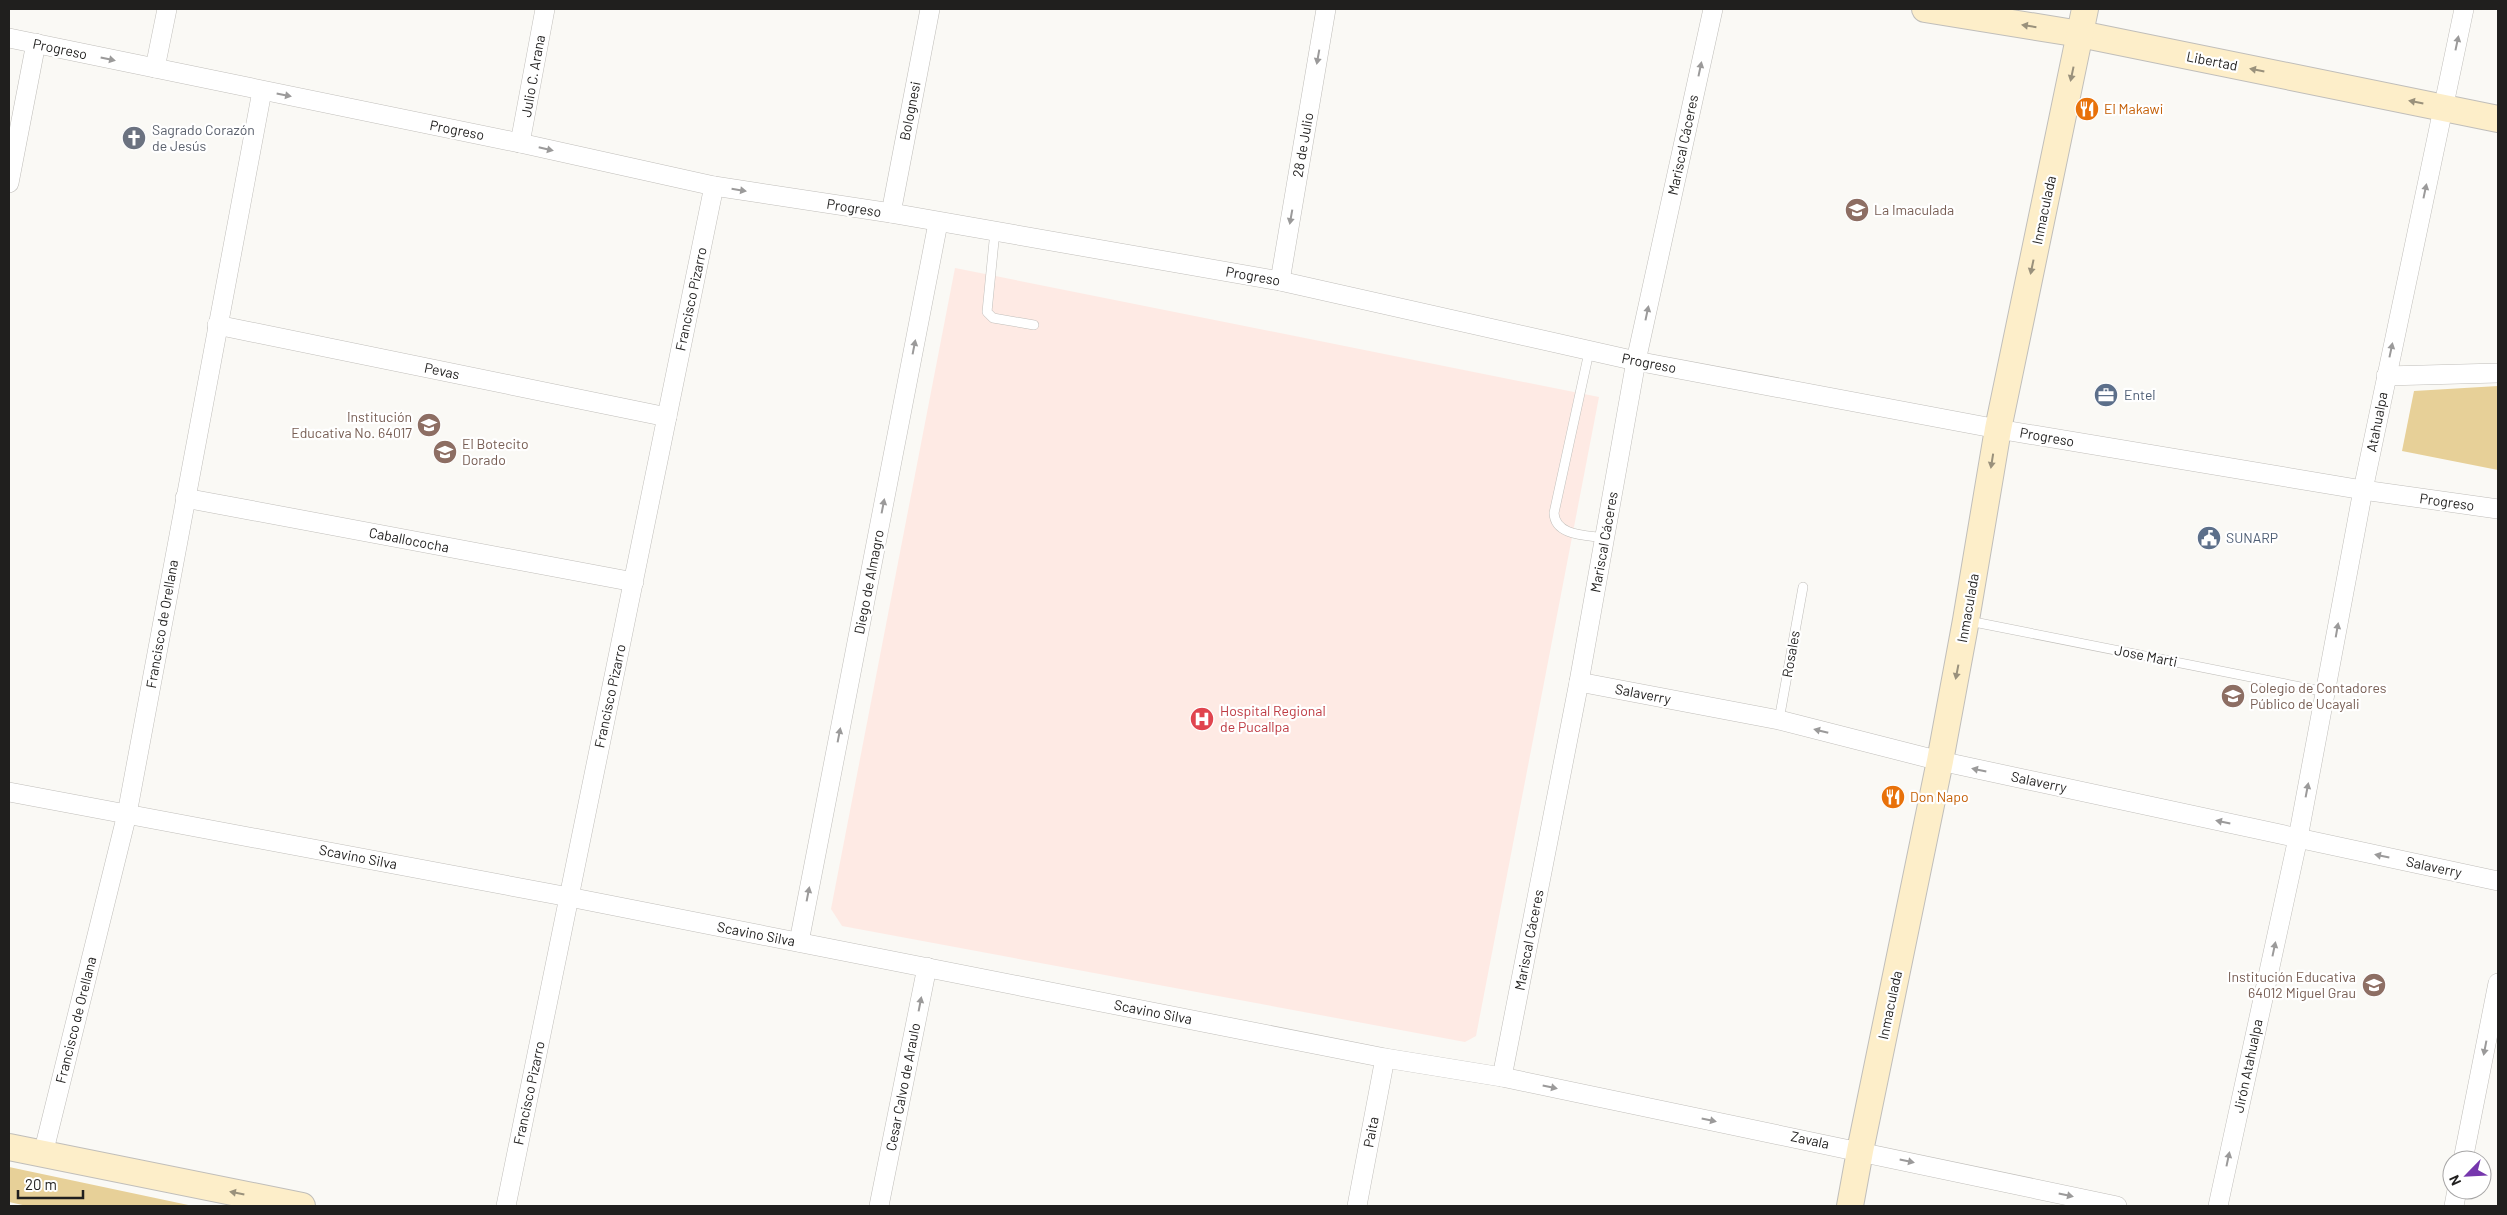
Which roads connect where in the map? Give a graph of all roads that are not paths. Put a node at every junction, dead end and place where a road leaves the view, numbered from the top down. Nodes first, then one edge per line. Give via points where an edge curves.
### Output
1 (167, 9) edge
2 (545, 9) edge
3 (930, 9) edge
4 (1326, 9) edge
5 (1713, 9) edge
6 (1925, 9) edge
7 (2085, 9) edge
8 (2464, 9) edge
9 (2080, 34) junction
10 (9, 38) edge
11 (36, 44) junction
12 (155, 68) junction
13 (262, 91) junction
14 (2443, 107) junction
15 (2498, 119) edge
16 (520, 143) junction
17 (9, 183) edge
18 (714, 186) junction
19 (891, 213) junction
20 (938, 223) junction
21 (995, 231) junction
22 (1280, 281) junction
23 (217, 325) junction
24 (1034, 325) dead end
25 (1589, 352) junction
26 (1636, 361) junction
27 (2498, 373) edge
28 (2386, 376) junction
29 (667, 417) junction
30 (1998, 429) junction
31 (2363, 490) junction
32 (185, 498) junction
33 (2498, 509) edge
34 (1605, 538) junction
35 (634, 582) junction
36 (1803, 587) dead end
37 (1966, 620) junction
38 (1579, 682) junction
39 (2326, 692) junction
40 (1779, 720) junction
41 (1940, 761) junction
42 (9, 792) edge
43 (127, 814) junction
44 (2298, 838) junction
45 (2498, 881) edge
46 (569, 897) junction
47 (799, 942) junction
48 (927, 967) junction
49 (2498, 983) edge
50 (1385, 1058) junction
51 (1502, 1077) junction
52 (9, 1147) edge
53 (1860, 1150) junction
54 (2465, 1150) edge
55 (43, 1154) junction
56 (302, 1206) edge
57 (506, 1206) edge
58 (879, 1206) edge
59 (1358, 1206) edge
60 (1850, 1206) edge
61 (2117, 1206) edge
62 (2218, 1206) edge

1 - 12 street
2 - 16 street, Julio C. Arana
3 - 19 street, Bolognesi
4 -> 22 street, 28 de Julio
26 -> 5 street, Mariscal Cáceres
9 -> 6 street, Libertad
7 - 9 street, Inmaculada
14 -> 8 street, Atahualpa
14 -> 9 street, Libertad
9 -> 30 street, Inmaculada
10 - 11 street, Progreso
11 -> 12 street, Progreso
11 - 17 street
12 - 13 street, Progreso
13 -> 16 street, Progreso
13 - 23 street, Francisco de Orellana
14 - 15 street, Libertad
28 -> 14 street, Atahualpa
16 -> 18 street, Progreso
18 -> 19 street, Progreso
18 - 29 street, Francisco Pizarro
19 - 20 street, Progreso
20 - 21 street, Progreso
47 -> 20 street, Diego de Almagro
21 - 22 street, Progreso
21 - 24 lane via 987,312 993,318
22 - 25 street, Progreso
23 - 29 street, Pevas
23 - 32 street, Francisco de Orellana
25 - 26 street, Progreso
25 - 34 lane via 1556,503 1555,522 1560,529
26 - 30 street, Progreso
26 - 34 street, Mariscal Cáceres
27 - 28 street
28 - 31 street, Atahualpa
29 - 35 street, Francisco Pizarro
30 - 31 street, Progreso
30 -> 37 street, Inmaculada
31 - 33 street, Progreso
39 -> 31 street, Atahualpa
32 - 35 street, Caballococha
32 - 43 street, Francisco de Orellana
34 - 38 street, Mariscal Cáceres
35 - 46 street, Francisco Pizarro
36 - 40 lane, Rosales
37 - 39 lane, Jose Marti
37 -> 41 street, Inmaculada
38 - 40 street, Salaverry
38 - 51 street, Mariscal Cáceres
44 -> 39 street, Atahualpa
41 -> 40 street, Salaverry
44 -> 41 street, Salaverry
41 - 53 street, Inmaculada
42 - 43 street, Scavino Silva
43 - 46 street, Scavino Silva
43 - 55 street, Francisco de Orellana
45 -> 44 street, Salaverry
62 -> 44 street, Jirón Atahualpa
46 - 47 street, Scavino Silva
46 - 57 street, Francisco Pizarro
47 - 48 street, Scavino Silva
48 - 50 street, Scavino Silva
58 -> 48 street, Cesar Calvo de Araulo
49 -> 54 street
50 - 51 street, Scavino Silva
50 - 59 street, Paita
51 -> 53 street, Zavala
52 - 55 street
53 - 60 street, Inmaculada
53 -> 61 street, Zavala
56 -> 55 street

